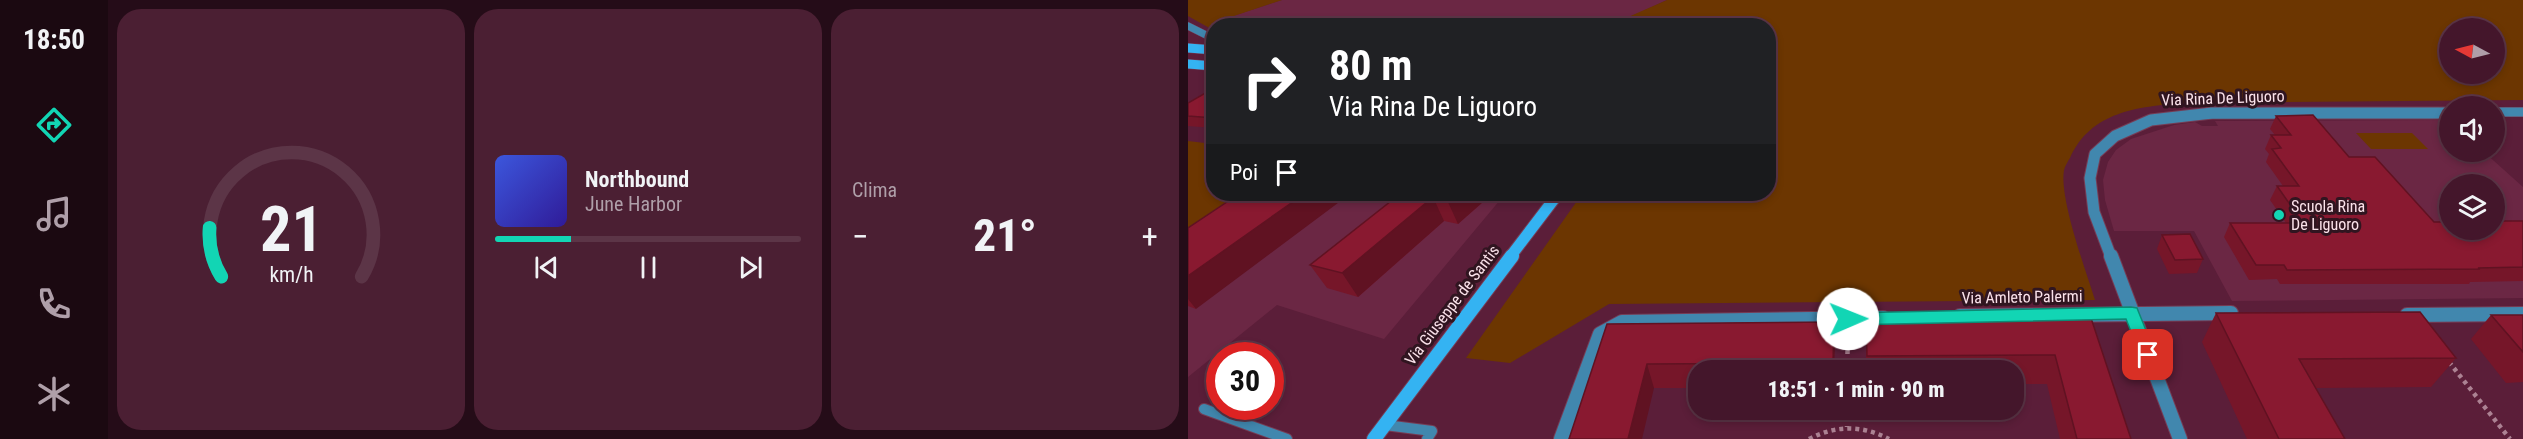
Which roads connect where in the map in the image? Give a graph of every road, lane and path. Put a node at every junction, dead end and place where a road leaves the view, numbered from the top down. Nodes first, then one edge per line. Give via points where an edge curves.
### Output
1 (1188, 26) edge
2 (1206, 35) edge
3 (1188, 48) edge
4 (1206, 49) edge
5 (1188, 64) edge
6 (1206, 65) edge
7 (2505, 112) edge
8 (2523, 112) edge
9 (2439, 113) edge
10 (1553, 201) edge
11 (2131, 313) junction
12 (2249, 314) edge
13 (2523, 314) edge
14 (2389, 315) edge
15 (1942, 317) edge
16 (1895, 318) edge
17 (1848, 319) junction
18 (2448, 359) edge
19 (1847, 360) edge
20 (1204, 409) dead end
21 (1847, 420) edge
22 (1385, 425) junction
23 (1847, 427) junction
24 (1287, 439) edge
25 (1374, 439) edge
26 (1427, 439) edge
27 (1562, 439) edge
28 (1809, 439) edge
29 (1889, 439) edge
30 (2180, 439) edge
31 (2510, 439) edge

1 - 2 lane
3 - 4 main road
5 - 6 main road
7 - 8 street
9 - 11 street, Via Rina De Liguoro via 2202,114 2151,120 2115,136 2095,154 2090,194
10 - 22 main road, Via Giuseppe de Santis
11 - 12 street, Via Amleto Palermi
11 - 15 street, Via Amleto Palermi
11 - 30 street, Via Rina De Liguoro
13 - 14 street
16 - 17 street
17 - 19 path
17 - 27 street via 1622,322 1600,334
18 - 31 path
20 - 24 lane
21 - 23 path
22 - 25 main road, Via Giuseppe de Santis
22 - 26 lane via 1432,431
23 - 28 path
23 - 29 path via 1869,430

